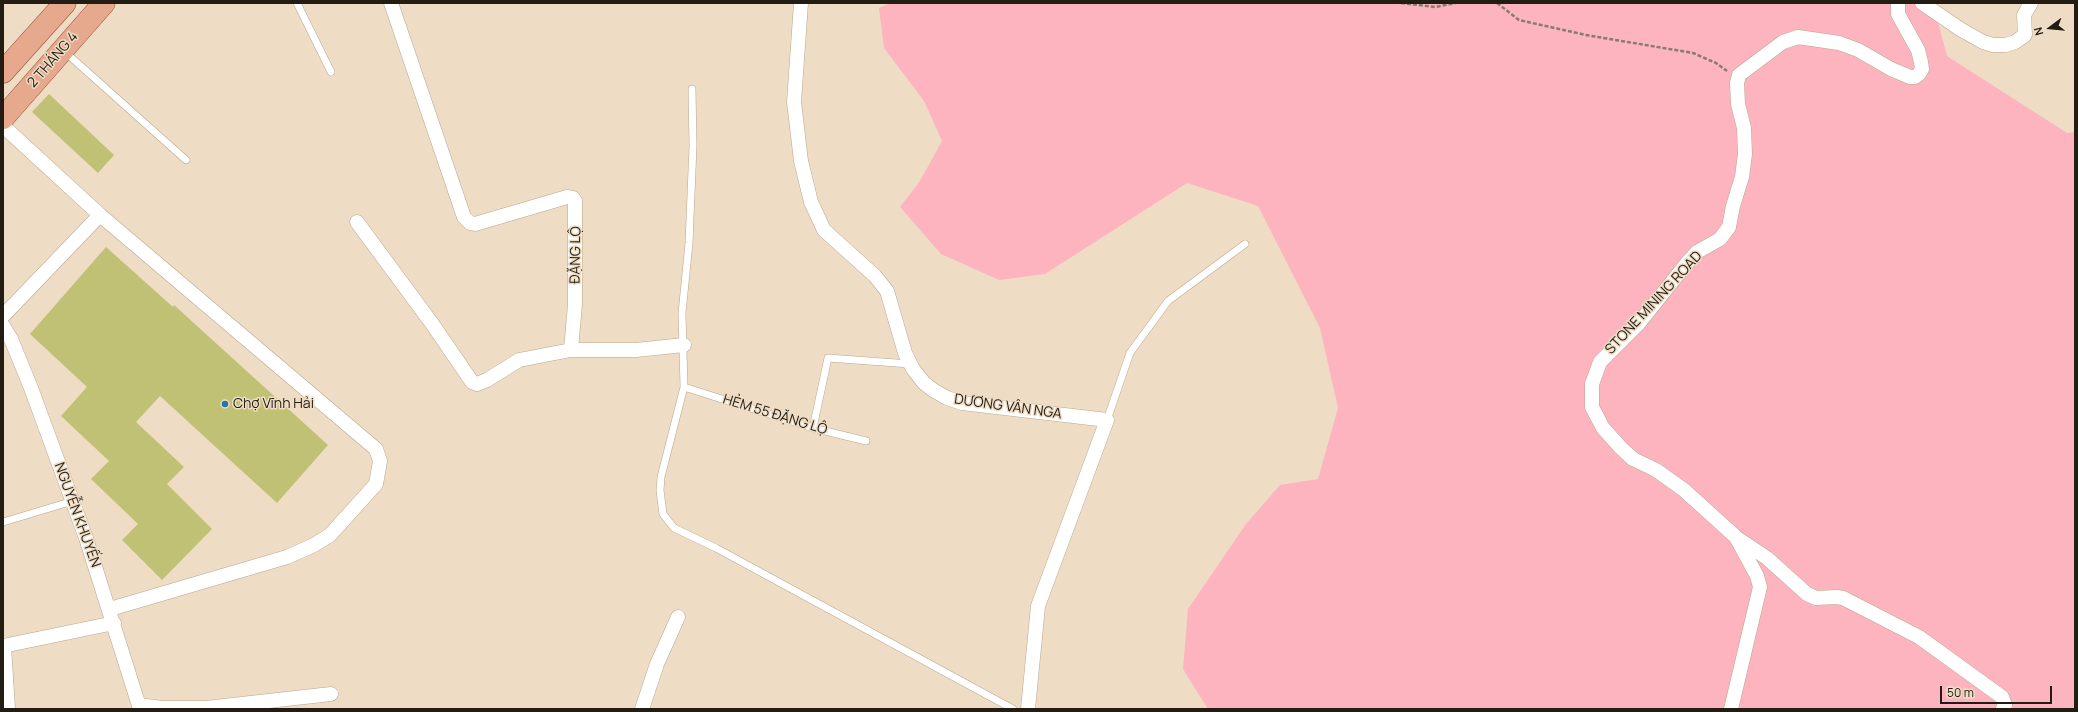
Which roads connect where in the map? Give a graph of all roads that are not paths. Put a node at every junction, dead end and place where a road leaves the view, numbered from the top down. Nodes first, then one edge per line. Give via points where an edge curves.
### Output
1 (65, 3) edge
2 (104, 3) edge
3 (297, 3) edge
4 (391, 3) edge
5 (801, 3) edge
6 (1898, 3) edge
7 (1922, 3) edge
8 (2031, 3) edge
9 (63, 49) junction
10 (3, 72) edge
11 (331, 72) dead end
12 (692, 88) dead end
13 (3, 118) edge
14 (3, 126) edge
15 (186, 160) dead end
16 (100, 215) junction
17 (357, 222) dead end
18 (1245, 244) dead end
19 (3, 316) edge
20 (3, 326) edge
21 (684, 345) junction
22 (571, 350) junction
23 (911, 364) junction
24 (684, 387) junction
25 (1107, 420) junction
26 (813, 428) junction
27 (866, 441) dead end
28 (73, 500) junction
29 (3, 522) edge
30 (1737, 538) junction
31 (110, 609) junction
32 (678, 617) dead end
33 (114, 623) junction
34 (3, 646) edge
35 (331, 694) dead end
36 (139, 707) edge
37 (8, 709) edge
38 (642, 709) edge
39 (1013, 709) edge
40 (1028, 709) edge
41 (1731, 709) edge
42 (2004, 709) edge

1 - 10 main road, 2 THÁNG 4
2 - 9 main road, 2 THÁNG 4
3 - 11 lane
4 - 22 street, ĐẶNG LỘ via 464,217 475,224 567,197 575,201 575,304
5 - 23 street, DƯƠNG VÂN NGA via 794,102 801,161 811,202 824,230 875,276 886,291 899,336
6 - 30 street, STONE MINING ROAD via 1898,14 1918,50 1921,62 1922,70 1915,77 1891,69 1852,48 1798,37 1783,42 1739,75 1738,104 1744,128 1745,154 1729,227 1720,239 1697,252 1639,323 1600,362 1594,374 1591,396 1596,417 1612,440 1633,459 1656,470 1684,490
7 - 8 street via 1960,29 1993,45 2011,44 2025,34 2024,16
9 - 13 main road, 2 THÁNG 4
9 - 15 lane
12 - 21 lane via 689,243 682,313
14 - 16 street
16 - 19 street
16 - 31 street via 376,449 380,461 376,484 330,535 314,545 287,557
17 - 22 street via 472,382 477,384 487,380 519,360
18 - 25 lane via 1168,301 1130,353
20 - 28 street, NGUYỄN KHUYẾN via 32,388
21 - 22 street via 636,350
21 - 24 lane
23 - 25 street, DƯƠNG VÂN NGA via 924,383 947,398 962,403
23 - 26 lane via 828,358
24 - 26 lane, HẺM 55 ĐẶNG LỘ
24 - 39 lane via 660,490 663,514 674,528 716,548
25 - 40 street via 1038,606
26 - 27 lane, HẺM 55 ĐẶNG LỘ
28 - 29 lane
28 - 31 street, NGUYỄN KHUYẾN
30 - 41 street, STONE MINING ROAD via 1760,587
30 - 42 street, STONE MINING ROAD via 1767,558 1807,594 1816,598 1843,598 1919,637 2002,697
31 - 33 street, NGUYỄN KHUYẾN
32 - 38 street via 657,664
33 - 34 street
33 - 36 street, NGUYỄN KHUYẾN
34 - 37 street
35 - 36 street via 206,708

